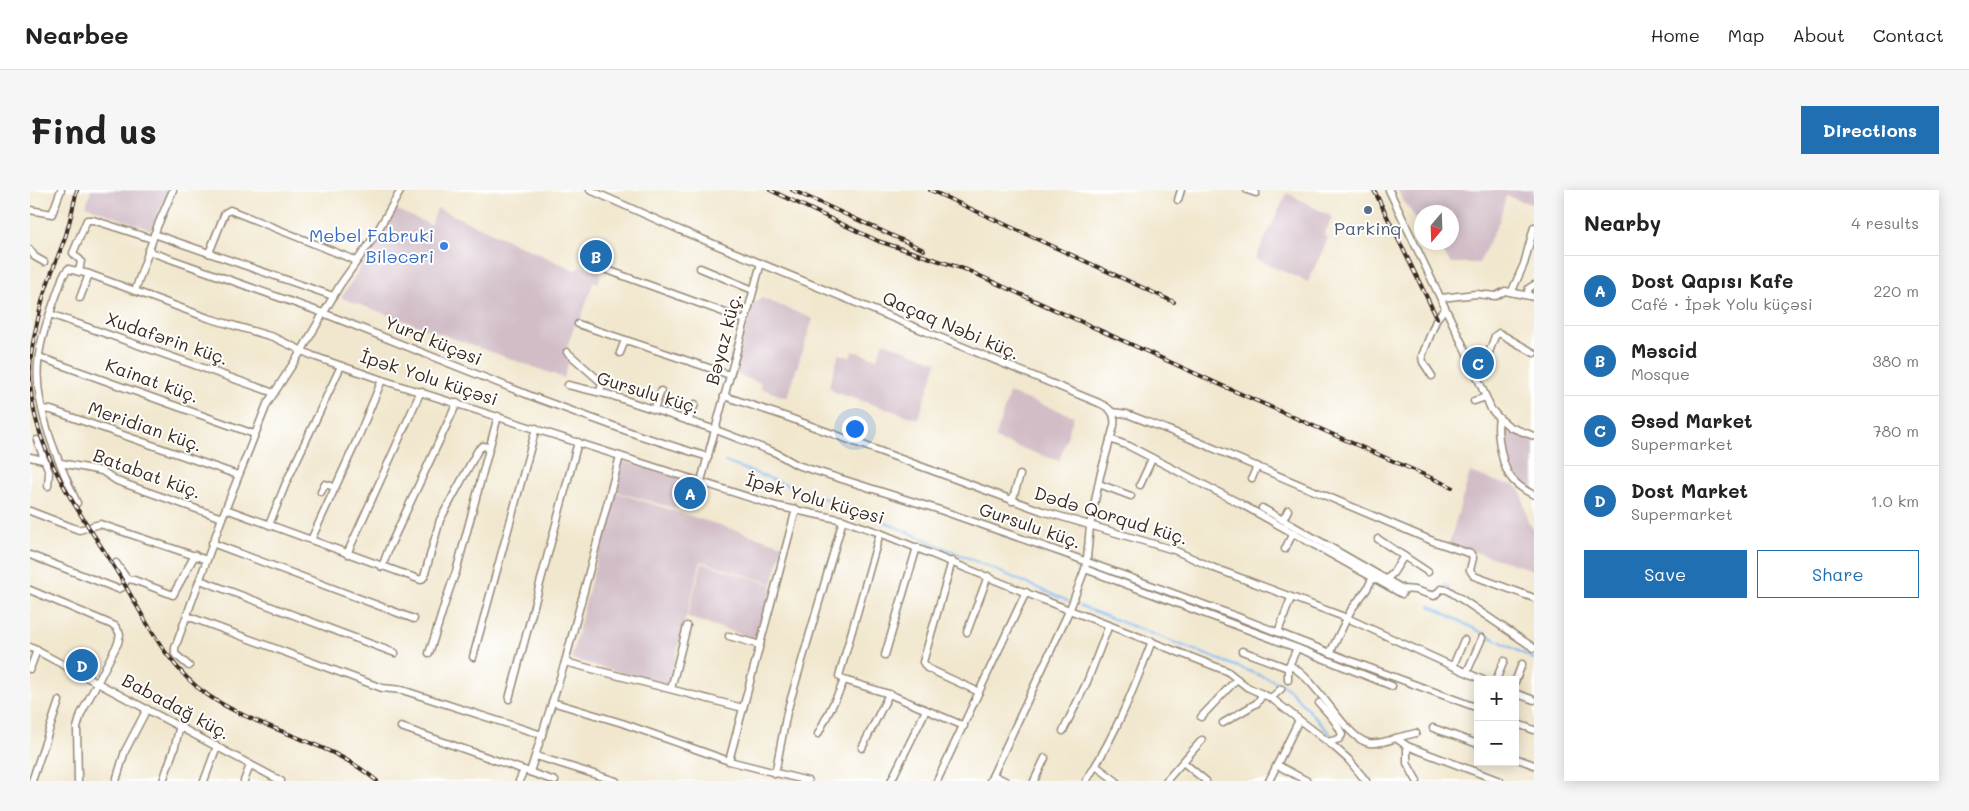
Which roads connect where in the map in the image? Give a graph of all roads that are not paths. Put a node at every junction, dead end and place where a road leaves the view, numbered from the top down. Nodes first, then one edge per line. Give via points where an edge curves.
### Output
1 (61, 190) edge
2 (173, 190) edge
3 (401, 190) edge
4 (590, 190) edge
5 (1181, 190) edge
6 (1247, 190) edge
7 (1389, 190) edge
8 (1256, 193) dead end
9 (1178, 200) dead end
10 (30, 210) edge
11 (1534, 227) edge
12 (153, 237) junction
13 (30, 250) edge
14 (148, 251) junction
15 (209, 253) junction
16 (357, 261) junction
17 (44, 262) dead end
18 (588, 263) dead end
19 (761, 263) junction
20 (700, 268) dead end
21 (79, 272) junction
22 (88, 274) junction
23 (1534, 285) edge
24 (753, 290) junction
25 (135, 291) junction
26 (1512, 291) junction
27 (1527, 295) junction
28 (333, 296) junction
29 (1534, 297) edge
30 (80, 298) dead end
31 (1441, 298) junction
32 (1446, 309) junction
33 (323, 313) junction
34 (50, 314) junction
35 (745, 320) junction
36 (578, 324) dead end
37 (625, 340) junction
38 (302, 350) junction
39 (568, 352) dead end
40 (620, 353) dead end
41 (1534, 353) edge
42 (39, 357) junction
43 (1470, 360) junction
44 (340, 366) junction
45 (730, 375) junction
46 (1432, 376) dead end
47 (382, 380) junction
48 (568, 385) dead end
49 (661, 391) dead end
50 (421, 392) junction
51 (600, 392) junction
52 (274, 393) junction
53 (724, 396) junction
54 (1486, 397) junction
55 (1474, 401) dead end
56 (457, 403) junction
57 (694, 404) dead end
58 (42, 408) junction
59 (654, 409) junction
60 (1112, 412) junction
61 (498, 416) junction
62 (1499, 418) junction
63 (688, 420) junction
64 (536, 428) junction
65 (716, 430) junction
66 (254, 434) junction
67 (1534, 436) edge
68 (1110, 439) junction
69 (37, 440) dead end
70 (578, 442) junction
71 (488, 447) junction
72 (620, 456) junction
73 (30, 457) edge
74 (708, 457) junction
75 (1152, 459) junction
76 (43, 460) junction
77 (61, 463) junction
78 (1257, 466) junction
79 (1020, 474) dead end
80 (238, 476) junction
81 (1252, 478) dead end
82 (701, 481) junction
83 (1098, 484) junction
84 (1140, 485) dead end
85 (48, 486) dead end
86 (334, 487) junction
87 (320, 492) dead end
88 (1534, 495) edge
89 (1131, 496) dead end
90 (1012, 501) junction
91 (77, 503) dead end
92 (1262, 508) dead end
93 (226, 509) junction
94 (796, 509) junction
95 (1288, 510) dead end
96 (30, 511) edge
97 (222, 518) junction
98 (843, 520) junction
99 (1283, 520) junction
100 (269, 525) junction
101 (1090, 526) junction
102 (880, 532) junction
103 (1293, 533) junction
104 (1378, 539) dead end
105 (311, 540) junction
106 (212, 543) junction
107 (916, 547) junction
108 (1284, 549) dead end
109 (347, 554) junction
110 (30, 555) edge
111 (195, 556) junction
112 (1404, 556) junction
113 (207, 560) junction
114 (952, 560) junction
115 (116, 563) dead end
116 (1086, 565) junction
117 (382, 567) junction
118 (1428, 572) dead end
119 (988, 576) junction
120 (127, 579) junction
121 (1372, 579) junction
122 (200, 580) junction
123 (1385, 581) junction
124 (30, 590) edge
125 (1026, 592) junction
126 (1402, 594) dead end
127 (1291, 598) junction
128 (1534, 598) edge
129 (1070, 609) junction
130 (187, 616) junction
131 (1347, 618) junction
132 (414, 619) dead end
133 (1109, 625) junction
134 (687, 626) dead end
135 (967, 632) dead end
136 (1278, 632) junction
137 (729, 636) dead end
138 (1482, 638) dead end
139 (1464, 640) dead end
140 (1152, 641) junction
141 (760, 645) junction
142 (30, 647) edge
143 (1297, 648) junction
144 (1534, 648) edge
145 (37, 650) junction
146 (1242, 651) dead end
147 (395, 652) dead end
148 (429, 653) dead end
149 (1330, 653) junction
150 (885, 655) dead end
151 (473, 657) dead end
152 (565, 662) junction
153 (1504, 662) dead end
154 (1522, 664) dead end
155 (189, 666) dead end
156 (1289, 666) junction
157 (1453, 666) junction
158 (30, 669) edge
159 (1467, 672) junction
160 (1475, 676) edge
161 (1498, 676) edge
162 (1517, 676) edge
163 (1237, 679) junction
164 (844, 680) junction
165 (1288, 680) dead end
166 (98, 682) junction
167 (1392, 686) dead end
168 (671, 689) junction
169 (1281, 689) dead end
170 (980, 692) junction
171 (889, 694) junction
172 (1263, 694) junction
173 (1519, 694) edge
174 (1271, 698) junction
175 (509, 699) dead end
176 (1534, 700) edge
177 (59, 701) dead end
178 (552, 702) junction
179 (1319, 703) dead end
180 (1474, 707) edge
181 (743, 708) junction
182 (147, 709) junction
183 (926, 710) junction
184 (1201, 717) dead end
185 (1299, 720) junction
186 (1223, 723) dead end
187 (1519, 724) edge
188 (180, 725) junction
189 (964, 726) junction
190 (401, 727) dead end
191 (1434, 728) dead end
192 (1534, 730) edge
193 (1063, 731) dead end
194 (1416, 733) dead end
195 (818, 734) dead end
196 (542, 735) junction
197 (1396, 738) junction
198 (1202, 740) dead end
199 (1328, 742) junction
200 (1474, 743) edge
201 (218, 746) junction
202 (1407, 746) junction
203 (862, 748) dead end
204 (536, 756) junction
205 (1045, 758) dead end
206 (1519, 759) edge
207 (729, 761) junction
208 (1183, 762) junction
209 (250, 765) junction
210 (1277, 765) junction
211 (1534, 765) edge
212 (1096, 766) junction
213 (527, 771) junction
214 (775, 774) junction
215 (992, 778) edge
216 (32, 781) edge
217 (78, 781) edge
218 (116, 781) edge
219 (163, 781) edge
220 (204, 781) edge
221 (244, 781) edge
222 (282, 781) edge
223 (519, 781) edge
224 (555, 781) edge
225 (616, 781) edge
226 (808, 781) edge
227 (891, 781) edge
228 (937, 781) edge
229 (1005, 781) edge
230 (1034, 781) edge
231 (1086, 781) edge
232 (1116, 781) edge
233 (1166, 781) edge
234 (1206, 781) edge
235 (1269, 781) edge
236 (1307, 781) edge
237 (1366, 781) edge
238 (1417, 781) edge
239 (1500, 781) edge

1 - 10 street via 52,214
2 - 12 street
3 - 16 street
4 - 19 street, Qaçaq Nəbi küç.
5 - 9 street
6 - 8 street
7 - 31 street
11 - 26 street via 1524,264
12 - 14 street
12 - 15 street
12 - 21 street via 87,220 74,253 80,260
13 - 17 street
14 - 25 street
14 - 33 street, Yurd küçəsi
15 - 16 street via 225,213 230,210
15 - 28 street
16 - 28 street
18 - 35 street
19 - 24 street, Bəyaz küç.
19 - 60 street, Qaçaq Nəbi küç. via 1099,403
20 - 24 street
21 - 22 street, İpək Yolu küçəsi
21 - 34 street via 65,271
22 - 25 street, İpək Yolu küçəsi
22 - 30 street
23 - 27 street
24 - 35 street, Bəyaz küç.
25 - 38 street, İpək Yolu küçəsi via 208,318 273,337
26 - 27 street
26 - 31 street via 1503,291 1496,296 1476,294
27 - 29 street
28 - 33 street
31 - 32 street
32 - 43 street
32 - 46 street via 1437,318 1422,356
33 - 38 street
33 - 74 street, Yurd küçəsi via 531,396
34 - 42 street
34 - 52 street, Xudafərin küç.
35 - 45 street, Bəyaz küç.
36 - 37 street
37 - 40 street
37 - 45 street
38 - 44 street, İpək Yolu küçəsi
38 - 52 street
39 - 51 street via 602,383
41 - 43 street via 1499,332 1488,355
42 - 58 street
42 - 66 street, Kainat küç.
43 - 54 street
44 - 47 street, İpək Yolu küçəsi
44 - 100 street
45 - 53 street, Bəyaz küç.
47 - 50 street, İpək Yolu küçəsi
47 - 86 street
48 - 51 street, Gursulu küç.
49 - 59 street
50 - 56 street, İpək Yolu küçəsi
50 - 109 street
51 - 59 street, Gursulu küç.
52 - 66 street
53 - 65 street, Bəyaz küç.
53 - 90 street, Dədə Qorqud küç.
54 - 55 street
54 - 62 street
56 - 61 street, İpək Yolu küçəsi
56 - 117 street
57 - 63 street
58 - 77 street via 51,443
58 - 80 street, Meridian küç.
59 - 63 street, Gursulu küç.
60 - 68 street via 1114,422
60 - 78 street, Qaçaq Nəbi küç. via 1127,414
61 - 64 street, İpək Yolu küçəsi
61 - 71 street
62 - 67 street via 1510,427
62 - 88 street via 1498,434 1508,474
63 - 65 street, Gursulu küç.
64 - 70 street, İpək Yolu küçəsi
64 - 151 street
65 - 74 street, Bəyaz küç.
65 - 116 street, Gursulu küç. via 776,453 797,465 949,513
66 - 80 street
68 - 75 street
68 - 83 street
69 - 76 street
70 - 72 street, İpək Yolu küçəsi
70 - 175 street
71 - 117 street via 478,450 444,510 423,579
71 - 148 street via 456,572
72 - 82 street, İpək Yolu küçəsi
72 - 152 street
73 - 76 street
74 - 82 street, Bəyaz küç.
75 - 84 street
75 - 103 street
76 - 85 street via 49,472
77 - 91 street
77 - 97 street, Batabat küç. via 102,472
78 - 81 street
78 - 128 street, Qaçaq Nəbi küç. via 1470,554 1470,570 1474,576
79 - 90 street
80 - 93 street
82 - 94 street, İpək Yolu küçəsi via 776,506
83 - 89 street
83 - 101 street
86 - 87 street via 325,484
86 - 105 street
90 - 101 street, Dədə Qorqud küç.
92 - 99 street
93 - 97 street
93 - 100 street
94 - 98 street, İpək Yolu küçəsi
94 - 141 street
95 - 99 street
96 - 111 street via 79,530 100,524
97 - 106 street
98 - 102 street, İpək Yolu küçəsi
98 - 214 street via 787,712
99 - 123 street
100 - 105 street
101 - 116 street
101 - 127 street, Dədə Qorqud küç. via 1174,550
102 - 107 street, İpək Yolu küçəsi
102 - 164 street via 839,674
103 - 108 street
103 - 121 street
104 - 112 street
105 - 109 street
106 - 113 street
106 - 132 street
107 - 114 street, İpək Yolu küçəsi
107 - 150 street
109 - 117 street
110 - 120 street via 118,589
111 - 113 street
111 - 120 street via 173,595
112 - 118 street
112 - 123 street
113 - 122 street
114 - 119 street, İpək Yolu küçəsi
114 - 170 street via 923,662 927,668
115 - 120 street
116 - 129 street
116 - 136 street, Gursulu küç.
116 - 143 street
119 - 125 street, İpək Yolu küçəsi
119 - 135 street
121 - 123 street
121 - 131 street
122 - 130 street
122 - 147 street
123 - 126 street
123 - 144 street via 1431,595 1441,589 1448,590
124 - 166 street via 119,630 118,643
125 - 129 street, İpək Yolu küçəsi
125 - 170 street
127 - 131 street, Dədə Qorqud küç.
127 - 136 street
129 - 133 street, İpək Yolu küçəsi
129 - 215 street
130 - 155 street via 174,652
130 - 196 street via 382,688 402,690
131 - 149 street
131 - 157 street, Dədə Qorqud küç.
133 - 140 street, İpək Yolu küçəsi
133 - 193 street via 1087,682
134 - 168 street
136 - 149 street, Gursulu küç.
137 - 141 street
138 - 159 street
139 - 157 street
140 - 163 street, İpək Yolu küçəsi via 1219,668
140 - 212 street via 1119,723
141 - 181 street
142 - 145 street, Babadağ küç.
143 - 156 street
143 - 167 street
145 - 158 street
145 - 166 street, Babadağ küç.
146 - 156 street
149 - 180 street, Gursulu küç.
152 - 168 street
152 - 178 street
153 - 161 street
154 - 162 street
156 - 165 street
156 - 197 street via 1312,682 1348,728 1361,739 1374,743
157 - 159 street, Dədə Qorqud küç.
159 - 160 street, Dədə Qorqud küç.
163 - 172 street, İpək Yolu küçəsi
163 - 184 street
164 - 171 street
164 - 195 street
166 - 182 street, Babadağ küç.
166 - 217 street via 77,728
168 - 181 street
169 - 174 street
170 - 189 street
171 - 183 street
171 - 203 street
172 - 174 street, İpək Yolu küçəsi
172 - 186 street via 1257,703
173 - 176 street
174 - 185 street, İpək Yolu küçəsi
177 - 216 street
178 - 196 street
178 - 207 street
179 - 199 street via 1342,735
181 - 207 street
182 - 188 street, Babadağ küç.
182 - 218 street via 125,750
183 - 189 street
183 - 227 street
185 - 199 street, İpək Yolu küçəsi
185 - 210 street
187 - 192 street
188 - 201 street, Babadağ küç.
188 - 219 street
189 - 228 street
190 - 213 street
191 - 200 street
194 - 197 street
196 - 204 street
197 - 202 street
198 - 208 street
199 - 237 street, İpək Yolu küçəsi
201 - 209 street, Babadağ küç.
201 - 220 street
202 - 238 street via 1407,763
202 - 239 street
204 - 213 street
204 - 225 street
205 - 230 street
206 - 211 street
207 - 214 street
208 - 233 street
208 - 234 street
209 - 221 street
209 - 222 street, Babadağ küç.
210 - 235 street
210 - 236 street
212 - 231 street
212 - 232 street
213 - 223 street
213 - 224 street
214 - 226 street
215 - 229 street

